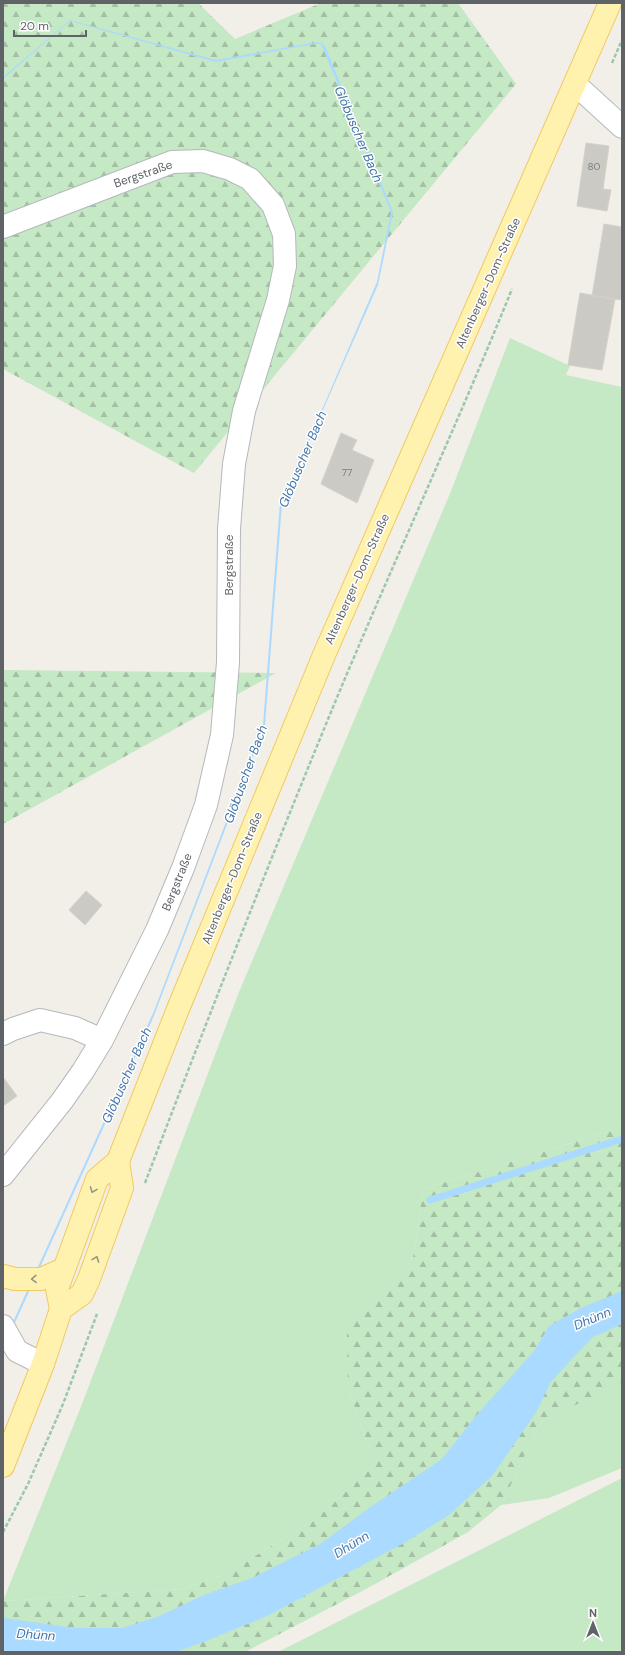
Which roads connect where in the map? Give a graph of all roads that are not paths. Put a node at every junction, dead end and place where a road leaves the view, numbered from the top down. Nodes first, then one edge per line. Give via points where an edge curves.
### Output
1 (610, 3) edge
2 (575, 84) junction
3 (622, 127) edge
4 (3, 227) edge
5 (3, 1034) edge
6 (102, 1040) junction
7 (118, 1161) junction
8 (3, 1175) edge
9 (64, 1269) junction
10 (3, 1276) edge
11 (61, 1309) junction
12 (3, 1326) edge
13 (42, 1364) junction
14 (3, 1466) edge

1 - 2 main road, Altenberger-Dom-Straße
2 - 3 street
2 - 7 main road, Altenberger-Dom-Straße via 324,655
4 - 6 street, Bergstraße via 172,162 203,161 230,169 250,179 273,205 284,234 285,266 278,300 244,411 234,464 229,529 228,662 222,735 206,805 183,868 157,930
5 - 6 street via 40,1020 75,1028
6 - 8 street, Bergstraße via 83,1071
7 -> 9 main road, Altenberger-Dom-Straße via 97,1179
11 -> 7 main road, Altenberger-Dom-Straße via 82,1294 89,1279 122,1188
9 -> 10 main road via 41,1279 15,1279
9 - 11 main road, Altenberger-Dom-Straße via 57,1290
11 - 13 main road
12 - 13 street via 17,1350
13 - 14 main road

